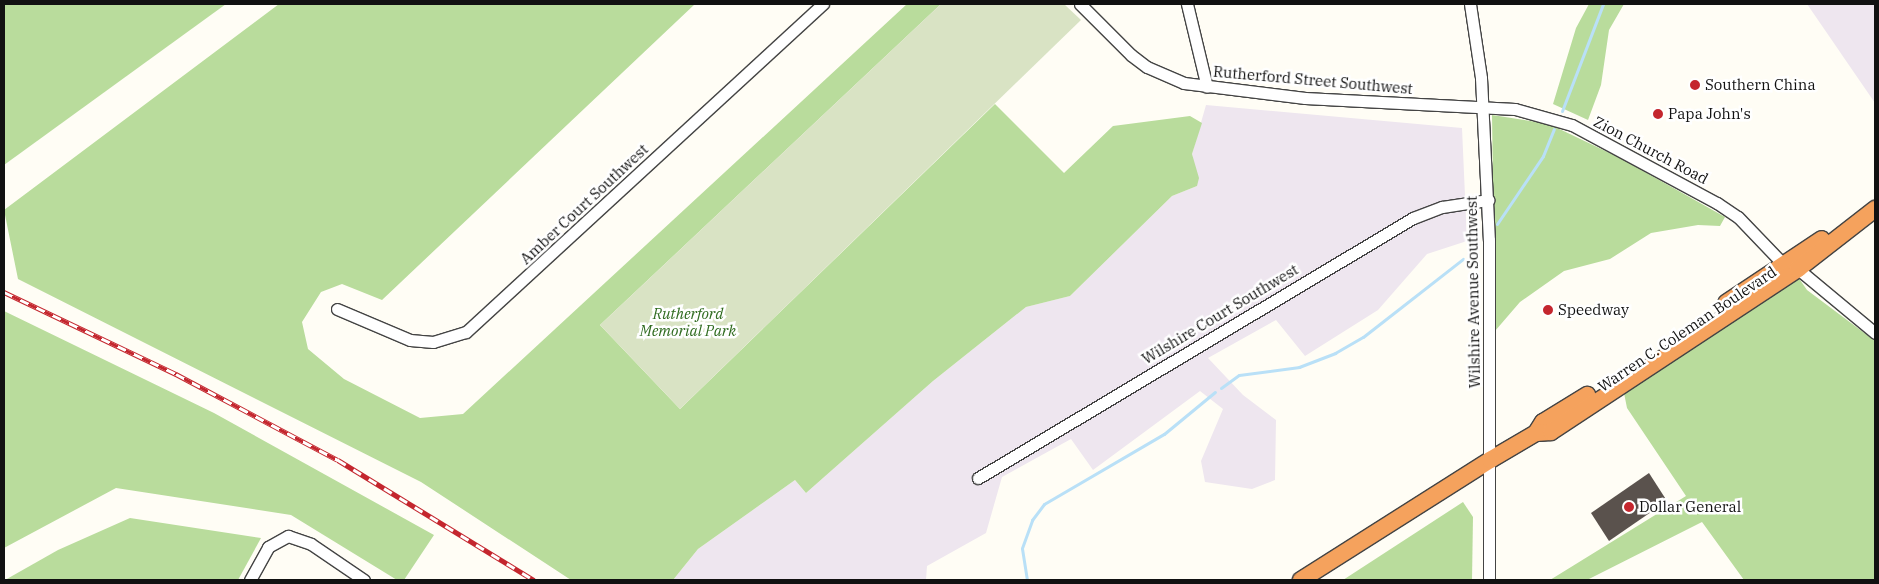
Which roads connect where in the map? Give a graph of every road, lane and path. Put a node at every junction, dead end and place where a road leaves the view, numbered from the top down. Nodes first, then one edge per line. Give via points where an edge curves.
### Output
1 (823, 4) edge
2 (1080, 4) edge
3 (1187, 4) edge
4 (1470, 4) edge
5 (1207, 88) junction
6 (1483, 106) junction
7 (1488, 200) junction
8 (1875, 209) edge
9 (1790, 267) junction
10 (337, 309) dead end
11 (1875, 333) edge
12 (1490, 460) junction
13 (978, 478) dead end
14 (250, 580) edge
15 (364, 580) edge
16 (1301, 580) edge
17 (1489, 580) edge

1 - 10 street, Amber Court Southwest via 466,332 432,342 410,340
2 - 5 street, Rutherford Street Southwest via 1147,67 1173,80
3 - 5 street
4 - 6 street, Wilshire Avenue Southwest
5 - 6 street, Rutherford Street Southwest via 1305,98
6 - 7 street, Wilshire Avenue Southwest
6 - 9 street, Zion Church Road via 1550,117 1614,146 1738,217
7 - 12 street, Wilshire Avenue Southwest
7 - 13 street, Wilshire Court Southwest via 1442,207 1413,218
8 - 9 highway, Warren C. Coleman Boulevard
9 - 11 street, Zion Church Road
9 - 12 highway, Warren C. Coleman Boulevard via 1543,422 1536,434
12 - 16 highway, Warren C. Coleman Boulevard
12 - 17 street, Wilshire Avenue Southwest
14 - 15 street via 268,547 288,536 311,544

